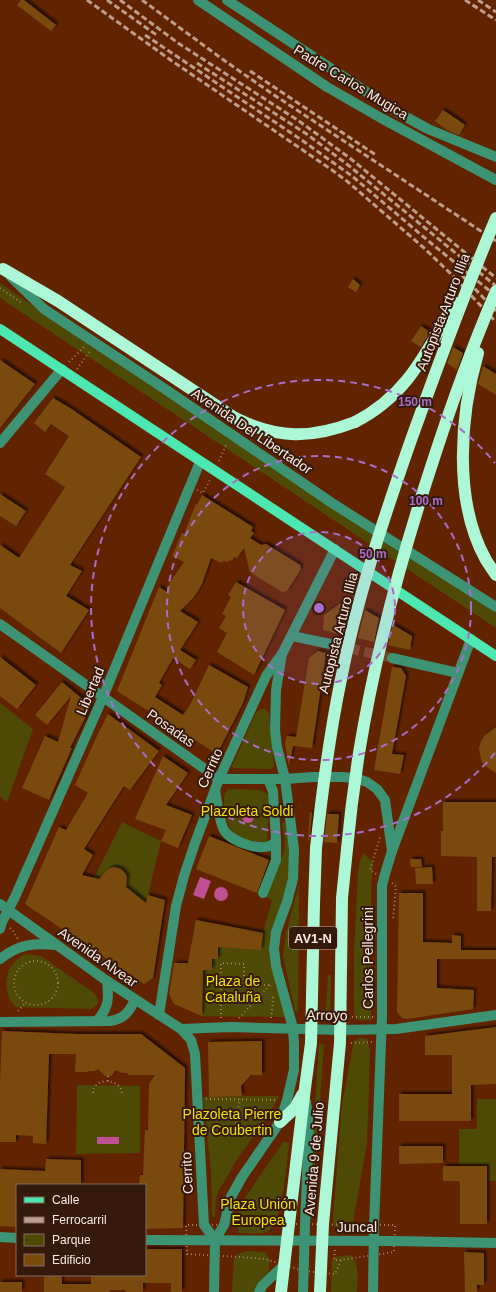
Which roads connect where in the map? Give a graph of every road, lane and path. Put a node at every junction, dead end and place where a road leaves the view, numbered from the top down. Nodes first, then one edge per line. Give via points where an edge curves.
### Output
1 (198, 0) edge
2 (227, 0) edge
3 (496, 157) edge
4 (496, 180) edge
5 (496, 218) edge
6 (2, 268) edge
7 (470, 280) junction
8 (496, 291) edge
9 (0, 329) edge
10 (86, 345) dead end
11 (92, 348) dead end
12 (62, 369) junction
13 (72, 376) junction
14 (0, 443) edge
15 (200, 462) junction
16 (335, 549) junction
17 (496, 575) edge
18 (496, 607) edge
19 (0, 624) edge
20 (292, 636) junction
21 (471, 639) junction
22 (335, 645) tunnel mouth
23 (282, 654) junction
24 (496, 656) edge
25 (392, 658) tunnel mouth
26 (458, 673) junction
27 (103, 697) junction
28 (219, 779) junction
29 (268, 779) junction
30 (285, 779) junction
31 (215, 790) junction
32 (276, 840) junction
33 (392, 851) junction
34 (263, 893) dead end
35 (4, 907) edge
36 (0, 929) edge
37 (56, 945) junction
38 (0, 959) edge
39 (107, 981) junction
40 (221, 985) junction
41 (244, 985) junction
42 (270, 985) junction
43 (272, 989) dead end
44 (56, 992) joint
45 (273, 993) dead end
46 (135, 1000) junction
47 (159, 1015) junction
48 (496, 1015) edge
49 (97, 1021) junction
50 (0, 1022) edge
51 (226, 1027) junction
52 (271, 1027) junction
53 (293, 1028) junction
54 (182, 1029) junction
55 (312, 1029) junction
56 (381, 1029) junction
57 (340, 1030) junction
58 (108, 1076) dead end
59 (108, 1082) junction
60 (305, 1088) junction
61 (93, 1093) dead end
62 (122, 1093) dead end
63 (197, 1099) junction
64 (240, 1099) junction
65 (287, 1100) junction
66 (280, 1122) junction
67 (236, 1123) dead end
68 (288, 1224) junction
69 (304, 1224) junction
70 (324, 1224) junction
71 (204, 1225) junction
72 (224, 1225) junction
73 (374, 1226) junction
74 (0, 1237) edge
75 (16, 1238) edge
76 (146, 1240) edge
77 (187, 1240) junction
78 (215, 1240) junction
79 (286, 1240) junction
80 (304, 1241) junction
81 (322, 1241) junction
82 (373, 1241) junction
83 (496, 1243) edge
84 (284, 1265) junction
85 (214, 1288) edge
86 (222, 1292) edge
87 (259, 1292) edge
88 (280, 1292) edge
89 (303, 1292) edge
90 (320, 1292) edge
91 (373, 1292) edge

1 - 4 street, Padre Carlos Mugica via 327,87
2 - 3 street via 397,112 428,129
5 - 7 highway, Autopista Arturo Illia / AV1-N, bridge
6 - 7 highway, bridge via 58,301 235,418 264,430 294,434 339,429 379,408 390,399 413,373
6 - 18 street, Avenida Del Libertador via 44,309 332,503
7 - 55 highway, Autopista Arturo Illia / AV1-N, bridge via 394,489 361,596 342,676 323,779 316,848
8 - 17 highway, bridge via 469,387 463,440 468,511 478,543
8 - 57 highway, AV1-N, bridge via 449,412 417,510 386,620 365,721 346,849 342,898
9 - 12 main road
10 - 12 path
11 - 13 path
12 - 13 main road
12 - 14 street
13 - 15 main road
15 - 16 main road
15 - 27 street, Libertad
16 - 20 street, Cerrito
16 - 21 main road
19 - 27 street, Posadas
20 - 22 street
20 - 23 street, Cerrito
21 - 24 main road
21 - 26 street, Carlos Pellegrini
23 - 28 street, Cerrito via 266,676
23 - 30 street via 274,717 277,747
25 - 26 street
26 - 33 street, Carlos Pellegrini
27 - 28 street, Posadas
27 - 35 street, Libertad via 18,890
28 - 29 street
28 - 31 street, Cerrito
29 - 30 street
29 - 32 street via 273,791
30 - 33 street via 349,777 372,785 385,800
30 - 53 street via 294,849 294,872 276,932 274,949 276,966
31 - 32 street via 223,828 229,837 262,848 273,845
31 - 47 street, Cerrito via 188,863 176,906
32 - 34 street via 276,860
33 - 56 street, Carlos Pellegrini via 382,886
35 - 36 street, Libertad
35 - 37 street, Avenida Alvear
37 - 38 street via 32,944 14,950
37 - 39 street, Avenida Alvear
39 - 46 street, Avenida Alvear
39 - 49 street via 108,1004
40 - 41 path
40 - 41 path via 221,963 244,964
40 - 51 path
41 - 42 path
42 - 43 path
42 - 51 path
44 - 44 path via 58,978 55,971 43,962 29,962 17,970 13,984 15,992 25,1003 46,1003
45 - 52 path
46 - 47 street, Avenida Alvear
46 - 49 street via 129,1012 121,1018
47 - 54 street, Avenida Alvear
48 - 56 street, Arroyo
49 - 50 street
51 - 52 street, Arroyo
51 - 54 street, Arroyo
52 - 53 street, Arroyo
53 - 55 street, Arroyo
53 - 65 street via 294,1070
54 - 63 street, Cerrito via 195,1049
55 - 57 street, Arroyo
55 - 60 highway, Avenida 9 de Julio
56 - 57 street, Arroyo
56 - 73 street, Carlos Pellegrini
57 - 70 highway, Avenida 9 de Julio
58 - 59 path
59 - 61 path via 96,1084
59 - 62 path via 120,1085
60 - 66 highway via 295,1108
60 - 68 highway, Avenida 9 de Julio
60 - 69 street via 309,1125
63 - 64 path
63 - 71 street, Cerrito
64 - 65 path
64 - 67 path
65 - 66 street
66 - 72 street via 231,1197
68 - 69 path
68 - 72 path
68 - 79 highway, Avenida 9 de Julio
69 - 70 path
69 - 80 street
70 - 73 path
70 - 81 highway, Avenida 9 de Julio
71 - 72 path
71 - 77 path via 186,1225
71 - 78 street
72 - 78 street
73 - 82 street, Carlos Pellegrini
74 - 75 street
76 - 77 street, Juncal
77 - 78 street, Juncal
78 - 79 street, Juncal
78 - 85 street
79 - 80 street, Juncal
79 - 84 highway, Avenida 9 de Julio
80 - 81 street, Juncal
80 - 89 street
81 - 82 street, Juncal
81 - 90 highway, Avenida 9 de Julio
82 - 83 street, Juncal
82 - 91 street, Carlos Pellegrini
84 - 87 street
84 - 88 highway, Avenida 9 de Julio
85 - 86 street

